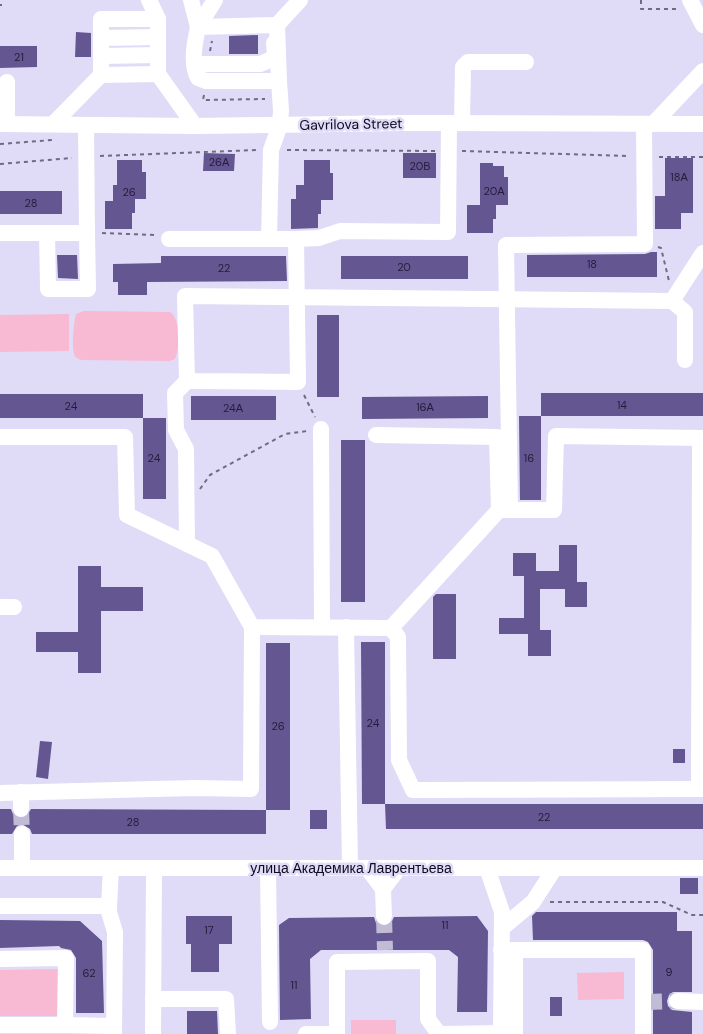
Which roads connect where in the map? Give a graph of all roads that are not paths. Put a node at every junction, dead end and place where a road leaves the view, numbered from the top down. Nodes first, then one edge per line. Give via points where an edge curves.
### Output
1 (149, 0) edge
2 (191, 0) edge
3 (215, 0) edge
4 (300, 0) edge
5 (691, 2) edge
6 (158, 19) junction
7 (277, 25) junction
8 (703, 25) edge
9 (198, 29) junction
10 (158, 37) junction
11 (101, 38) junction
12 (101, 56) junction
13 (158, 56) junction
14 (526, 62) dead end
15 (196, 69) junction
16 (703, 71) edge
17 (158, 74) junction
18 (101, 75) junction
19 (279, 81) junction
20 (7, 82) dead end
21 (456, 123) junction
22 (3, 124) edge
23 (648, 124) junction
24 (703, 124) edge
25 (86, 125) junction
26 (280, 125) junction
27 (194, 126) junction
28 (55, 132) junction
29 (0, 232) edge
30 (47, 233) junction
31 (87, 233) junction
32 (169, 239) road end
33 (269, 239) junction
34 (296, 239) junction
35 (703, 253) edge
36 (297, 297) junction
37 (507, 299) junction
38 (672, 301) junction
39 (685, 360) dead end
40 (187, 381) junction
41 (321, 429) road end
42 (376, 435) dead end
43 (0, 437) edge
44 (702, 439) edge
45 (505, 510) junction
46 (187, 544) junction
47 (252, 627) junction
48 (322, 627) junction
49 (346, 627) junction
50 (391, 628) junction
51 (701, 789) edge
52 (21, 792) junction
53 (0, 793) edge
54 (21, 809) tunnel mouth
55 (22, 834) tunnel mouth
56 (0, 868) edge
57 (22, 868) junction
58 (111, 868) junction
59 (154, 868) junction
60 (268, 868) junction
61 (350, 868) junction
62 (367, 868) junction
63 (400, 868) junction
64 (487, 868) junction
65 (554, 868) junction
66 (703, 868) edge
67 (383, 889) junction
68 (0, 906) edge
69 (109, 906) junction
70 (384, 917) tunnel mouth
71 (502, 928) junction
72 (508, 950) junction
73 (0, 959) edge
74 (153, 999) junction
75 (677, 1001) tunnel mouth
76 (703, 1002) edge
77 (270, 1022) dead end
78 (0, 1025) edge
79 (65, 1025) junction
80 (114, 1030) edge
81 (153, 1034) edge
82 (228, 1034) edge
83 (306, 1034) edge
84 (441, 1034) edge
85 (506, 1034) edge
86 (643, 1034) edge

1 - 6 street
2 - 9 street
3 - 9 street
4 - 7 street
5 - 8 street
6 - 10 street
6 - 11 street via 101,19
7 - 9 street
7 - 19 street
9 - 15 street via 194,41
9 - 15 street via 261,30 272,38 275,46 274,56 260,64
10 - 11 street
10 - 13 street
11 - 12 street
12 - 13 street
12 - 18 street
13 - 17 street
14 - 21 street via 468,62 463,67
15 - 19 street via 198,78 206,81
16 - 23 street
17 - 18 street
17 - 27 street
18 - 28 street
19 - 26 street
20 - 22 street
21 - 23 street, Gavrilova Street
21 - 26 street, Gavrilova Street via 404,117
21 - 34 street via 449,151 448,232 340,231 319,238
22 - 28 street, Gavrilova Street
23 - 24 street, Gavrilova Street
23 - 37 street via 644,157 645,244 506,245
25 - 27 street, Gavrilova Street
25 - 28 street, Gavrilova Street
25 - 31 street
26 - 27 street, Gavrilova Street
26 - 33 street via 271,150
29 - 30 street
30 - 31 street
30 - 31 street via 48,289 88,289
32 - 33 street
33 - 34 street
34 - 36 street
35 - 38 street
36 - 37 street
36 - 40 street via 298,382
36 - 40 street via 185,296
37 - 38 street
37 - 45 street
38 - 39 street via 685,312
40 - 46 street via 175,393 176,430 186,449
41 - 48 street
42 - 45 street via 497,437
43 - 46 street via 125,437 127,515
44 - 45 street via 556,436 554,510
44 - 51 street
45 - 50 street
46 - 47 street via 212,556
47 - 48 street
47 - 52 street via 251,789
48 - 49 street
49 - 50 street
49 - 61 street
50 - 51 street via 398,637 399,760 413,790
52 - 53 street
52 - 54 street
55 - 57 street
56 - 57 street, улица Академика Лаврентьева
57 - 58 street, улица Академика Лаврентьева
58 - 59 street, улица Академика Лаврентьева
58 - 69 street
59 - 60 street, улица Академика Лаврентьева
59 - 74 street
60 - 61 street, улица Академика Лаврентьева
60 - 77 street
61 - 62 street, улица Академика Лаврентьева
62 - 63 street, улица Академика Лаврентьева
62 - 67 street
63 - 64 street, улица Академика Лаврентьева
63 - 67 street
64 - 65 street, улица Академика Лаврентьева
64 - 71 street via 502,912
65 - 66 street, улица Академика Лаврентьева
65 - 71 street via 533,902
67 - 70 street
68 - 69 street
69 - 80 street via 114,932
71 - 72 street
72 - 85 street
72 - 86 street via 643,950
73 - 79 street via 66,958
74 - 81 street
74 - 82 street via 226,999
75 - 76 street
78 - 79 street
79 - 80 street
83 - 84 street via 337,1034 337,962 384,956 428,961 428,1019
84 - 85 street

